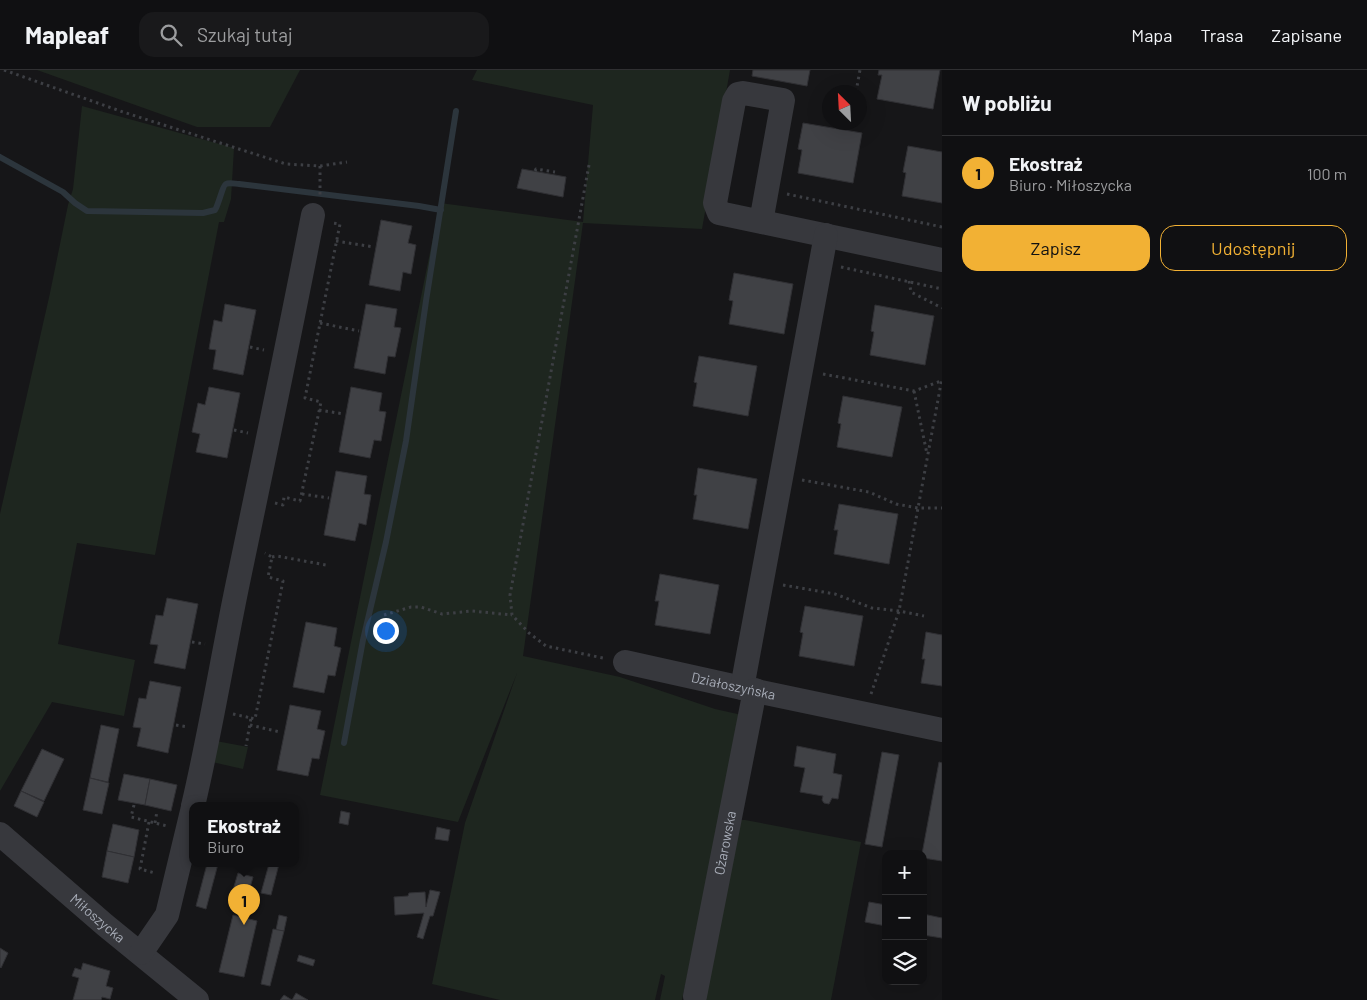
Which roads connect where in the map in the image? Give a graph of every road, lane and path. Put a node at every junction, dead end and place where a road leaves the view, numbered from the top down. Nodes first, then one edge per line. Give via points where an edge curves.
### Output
1 (4, 70) edge
2 (860, 70) edge
3 (857, 85) edge
4 (347, 162) dead end
5 (589, 165) dead end
6 (320, 166) junction
7 (535, 171) dead end
8 (555, 172) dead end
9 (321, 189) dead end
10 (767, 190) junction
11 (313, 217) joint
12 (761, 222) junction
13 (942, 227) edge
14 (826, 236) junction
15 (336, 241) junction
16 (374, 247) dead end
17 (942, 260) edge
18 (821, 262) junction
19 (909, 281) junction
20 (942, 289) edge
21 (942, 308) edge
22 (320, 324) junction
23 (359, 331) dead end
24 (250, 347) dead end
25 (267, 351) dead end
26 (801, 370) junction
27 (942, 379) edge
28 (914, 391) junction
29 (319, 410) junction
30 (344, 414) dead end
31 (234, 430) dead end
32 (250, 434) dead end
33 (927, 457) junction
34 (782, 476) junction
35 (302, 494) junction
36 (329, 498) dead end
37 (256, 499) junction
38 (918, 508) junction
39 (942, 508) edge
40 (246, 547) junction
41 (272, 557) junction
42 (326, 565) dead end
43 (762, 581) junction
44 (899, 611) junction
45 (384, 615) dead end
46 (512, 615) junction
47 (924, 616) dead end
48 (192, 642) dead end
49 (208, 644) dead end
50 (626, 662) joint
51 (748, 689) junction
52 (213, 710) junction
53 (865, 713) junction
54 (252, 718) junction
55 (176, 725) dead end
56 (250, 725) junction
57 (191, 728) dead end
58 (942, 730) edge
59 (280, 732) dead end
60 (246, 746) dead end
61 (194, 802) edge
62 (134, 805) dead end
63 (157, 811) dead end
64 (149, 822) junction
65 (189, 822) edge
66 (155, 823) junction
67 (187, 830) junction
68 (0, 834) edge
69 (176, 877) junction
70 (140, 953) junction
71 (695, 996) dead end
72 (198, 1000) edge

1 - 6 path via 286,164
2 - 3 path
4 - 6 path
5 - 46 path via 510,595
6 - 9 path
7 - 8 path
10 - 12 street
10 - 12 street via 783,100 738,94 715,203 719,213
10 - 13 path
11 - 15 path via 340,224
11 - 37 street
12 - 14 street
14 - 17 street
14 - 18 street, Ożarowska
15 - 16 path
15 - 22 path
18 - 19 path
18 - 26 street, Ożarowska
19 - 20 path
19 - 21 path via 911,292
22 - 23 path
22 - 29 path via 305,398 320,402
24 - 25 path
26 - 28 path
26 - 34 street, Ożarowska
27 - 28 path
27 - 33 path
28 - 33 path
29 - 30 path
29 - 35 path
31 - 32 path
33 - 38 path
34 - 38 path via 869,492 896,504
34 - 43 street, Ożarowska
35 - 36 path
35 - 37 path via 300,500 284,497 283,505
37 - 40 street
38 - 39 path
38 - 44 path
40 - 41 path
40 - 52 street
41 - 42 path
41 - 54 path via 268,577 283,581 256,719
43 - 44 path via 835,594 872,608
43 - 51 street, Ożarowska
44 - 47 path
44 - 53 path
45 - 46 path via 421,607 442,614 472,611
46 - 50 path via 546,646
48 - 49 path
50 - 51 street, Działoszyńska
51 - 53 street, Działoszyńska
51 - 71 street, Ożarowska
52 - 54 path
52 - 61 street
53 - 58 street, Działoszyńska
54 - 56 path
55 - 57 path
56 - 59 path
56 - 60 path
62 - 64 path via 131,817
63 - 66 path
64 - 66 path
64 - 69 path via 140,869
65 - 67 street
66 - 67 path
67 - 69 street
68 - 70 street, Miłoszycka
69 - 70 street via 167,915
70 - 72 street, Miłoszycka

